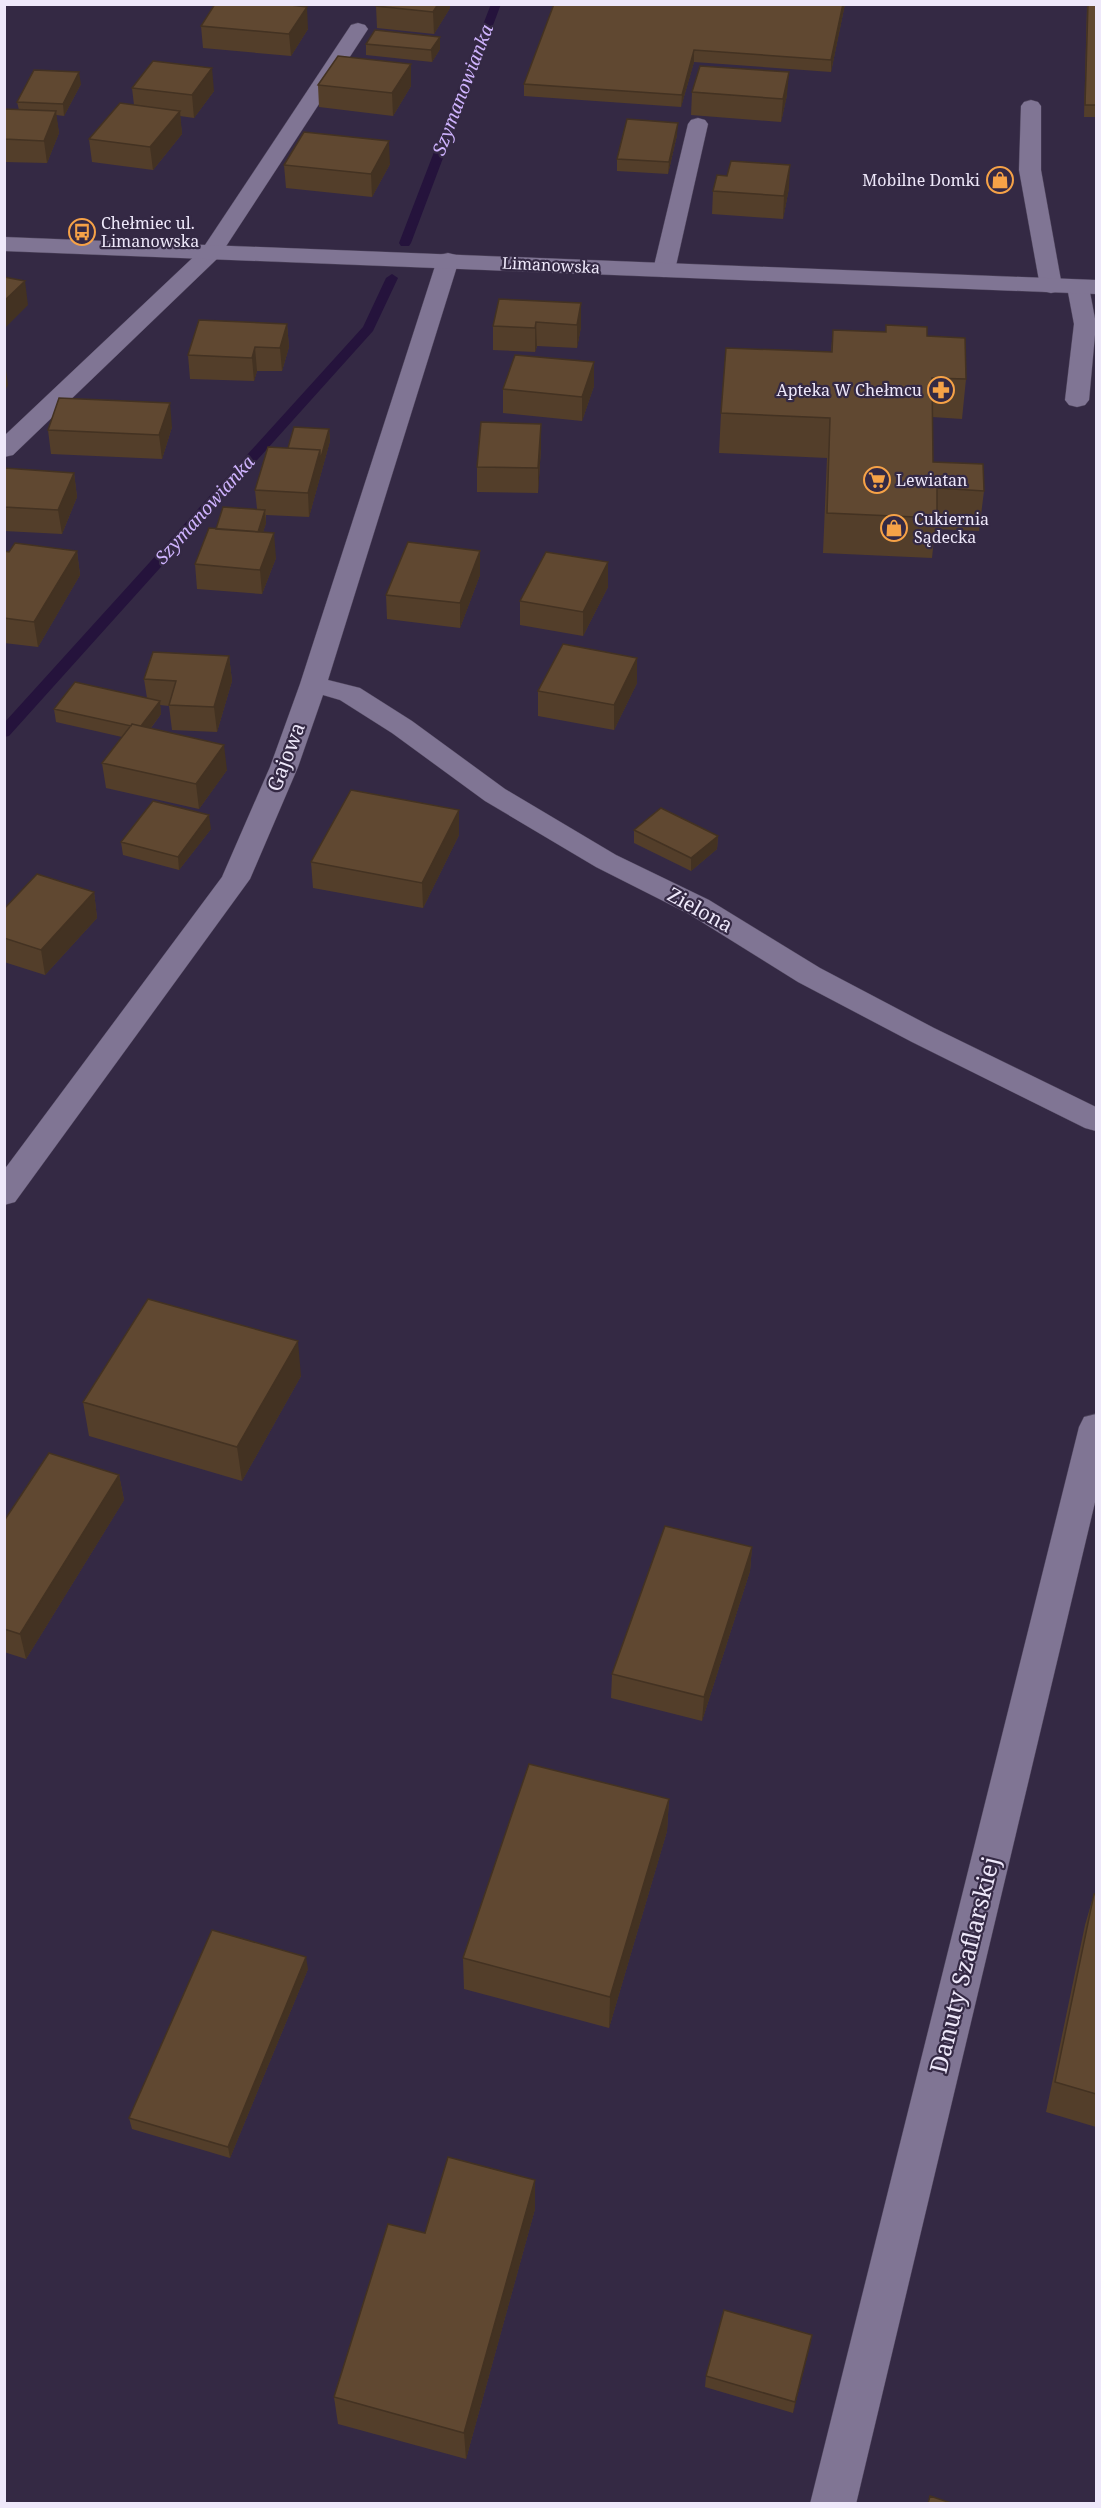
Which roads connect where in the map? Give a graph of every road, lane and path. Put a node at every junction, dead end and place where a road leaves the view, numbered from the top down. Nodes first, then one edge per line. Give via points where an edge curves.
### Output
1 (358, 29) dead end
2 (1031, 106) dead end
3 (698, 124) dead end
4 (4, 244) edge
5 (211, 252) junction
6 (448, 260) junction
7 (664, 270) junction
8 (1051, 286) junction
9 (1087, 287) edge
10 (1077, 400) dead end
11 (4, 450) edge
12 (314, 684) junction
13 (1096, 1120) edge
14 (4, 1194) edge
15 (1096, 1427) edge
16 (833, 2504) edge

1 - 5 street
2 - 8 street via 1030,170
3 - 7 street
4 - 5 street, Limanowska
5 - 6 street, Limanowska
5 - 11 street
6 - 7 street, Limanowska
6 - 12 street, Gajowa
7 - 8 street, Limanowska
8 - 9 street, Limanowska
9 - 10 street
12 - 13 street, Zielona via 350,694 495,795 606,861 699,907 809,975
12 - 14 street, Gajowa via 236,879
15 - 16 street, Danuty Szaflarskiej

